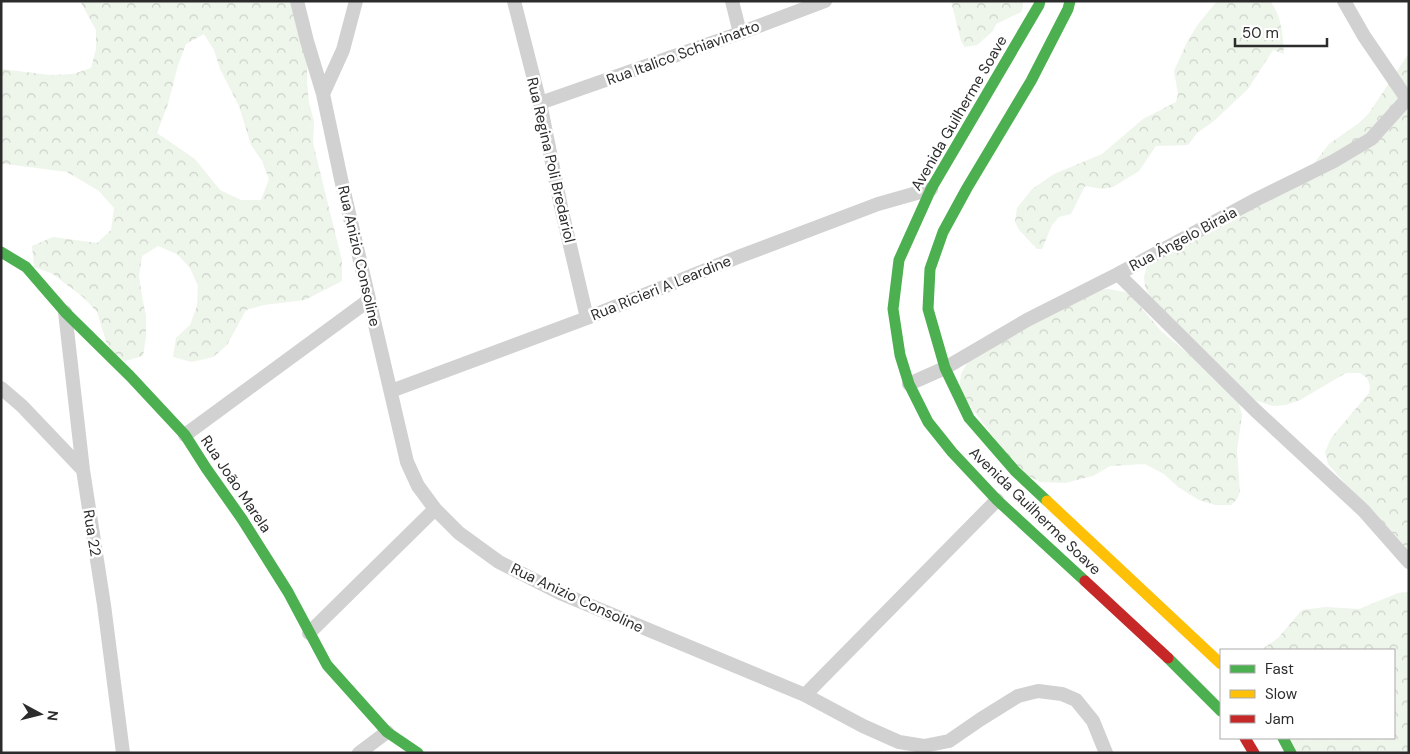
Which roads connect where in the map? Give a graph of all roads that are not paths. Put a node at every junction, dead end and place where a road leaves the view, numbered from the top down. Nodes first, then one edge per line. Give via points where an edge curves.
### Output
1 (297, 1) edge
2 (356, 1) edge
3 (514, 1) edge
4 (732, 1) edge
5 (826, 1) edge
6 (1040, 1) edge
7 (1070, 1) edge
8 (1344, 1) edge
9 (740, 33) junction
10 (323, 94) junction
11 (1408, 97) edge
12 (540, 103) junction
13 (931, 189) junction
14 (1, 252) edge
15 (1118, 274) junction
16 (369, 300) junction
17 (65, 312) junction
18 (587, 318) junction
19 (945, 368) junction
20 (909, 384) junction
21 (1, 388) edge
22 (391, 390) junction
23 (186, 435) junction
24 (83, 470) junction
25 (997, 500) junction
26 (435, 510) junction
27 (1409, 562) edge
28 (309, 633) junction
29 (1220, 663) edge
30 (805, 695) junction
31 (1220, 709) edge
32 (387, 732) junction
33 (1246, 739) edge
34 (1284, 739) edge
35 (123, 753) edge
36 (359, 753) edge
37 (418, 753) edge
38 (1106, 753) edge
39 (1254, 753) edge
40 (1291, 753) edge

1 - 10 street, Rua Anizio Consoline
2 - 10 street via 343,50
3 - 12 street, Rua Regina Poli Bredariol
4 - 9 street
5 - 9 street, Rua Italico Schiavinatto
6 - 13 street, Avenida Guilherme Soave
7 - 19 street, Avenida Guilherme Soave via 1031,82 943,232 930,269 928,308
8 - 11 street via 1364,36
9 - 12 street, Rua Italico Schiavinatto
10 - 16 street, Rua Anizio Consoline
11 - 15 street, Rua Ângelo Biraia via 1371,139
12 - 18 street, Rua Regina Poli Bredariol
13 - 18 street, Rua Ricieri A Leardine via 878,204
13 - 20 street, Avenida Guilherme Soave via 899,260 893,308 900,355
14 - 17 street, Rua João Marela via 26,267
15 - 19 street, Rua Ângelo Biraia via 1027,320
15 - 27 street via 1255,410 1364,511
16 - 22 street, Rua Anizio Consoline
16 - 23 street
17 - 23 street, Rua João Marela
17 - 24 street, Rua 22
18 - 22 street, Rua Ricieri A Leardine
19 - 20 street, Rua Ângelo Biraia
19 - 29 street, Avenida Guilherme Soave via 969,418 1015,471
20 - 25 street, Avenida Guilherme Soave via 928,422
21 - 24 street
22 - 26 street, Rua Anizio Consoline via 407,462 418,486
23 - 28 street, Rua João Marela via 288,592
24 - 35 street, Rua 22
25 - 30 street
25 - 31 street, Avenida Guilherme Soave
26 - 28 street
26 - 30 street, Rua Anizio Consoline via 459,533 499,562 668,639
28 - 32 street, Rua João Marela via 327,665
30 - 38 street, Rua Anizio Consoline via 899,742 924,746 949,741 1018,696 1038,691 1062,694 1076,700 1093,721
32 - 36 street
32 - 37 street, Rua João Marela
33 - 39 street
34 - 40 street

